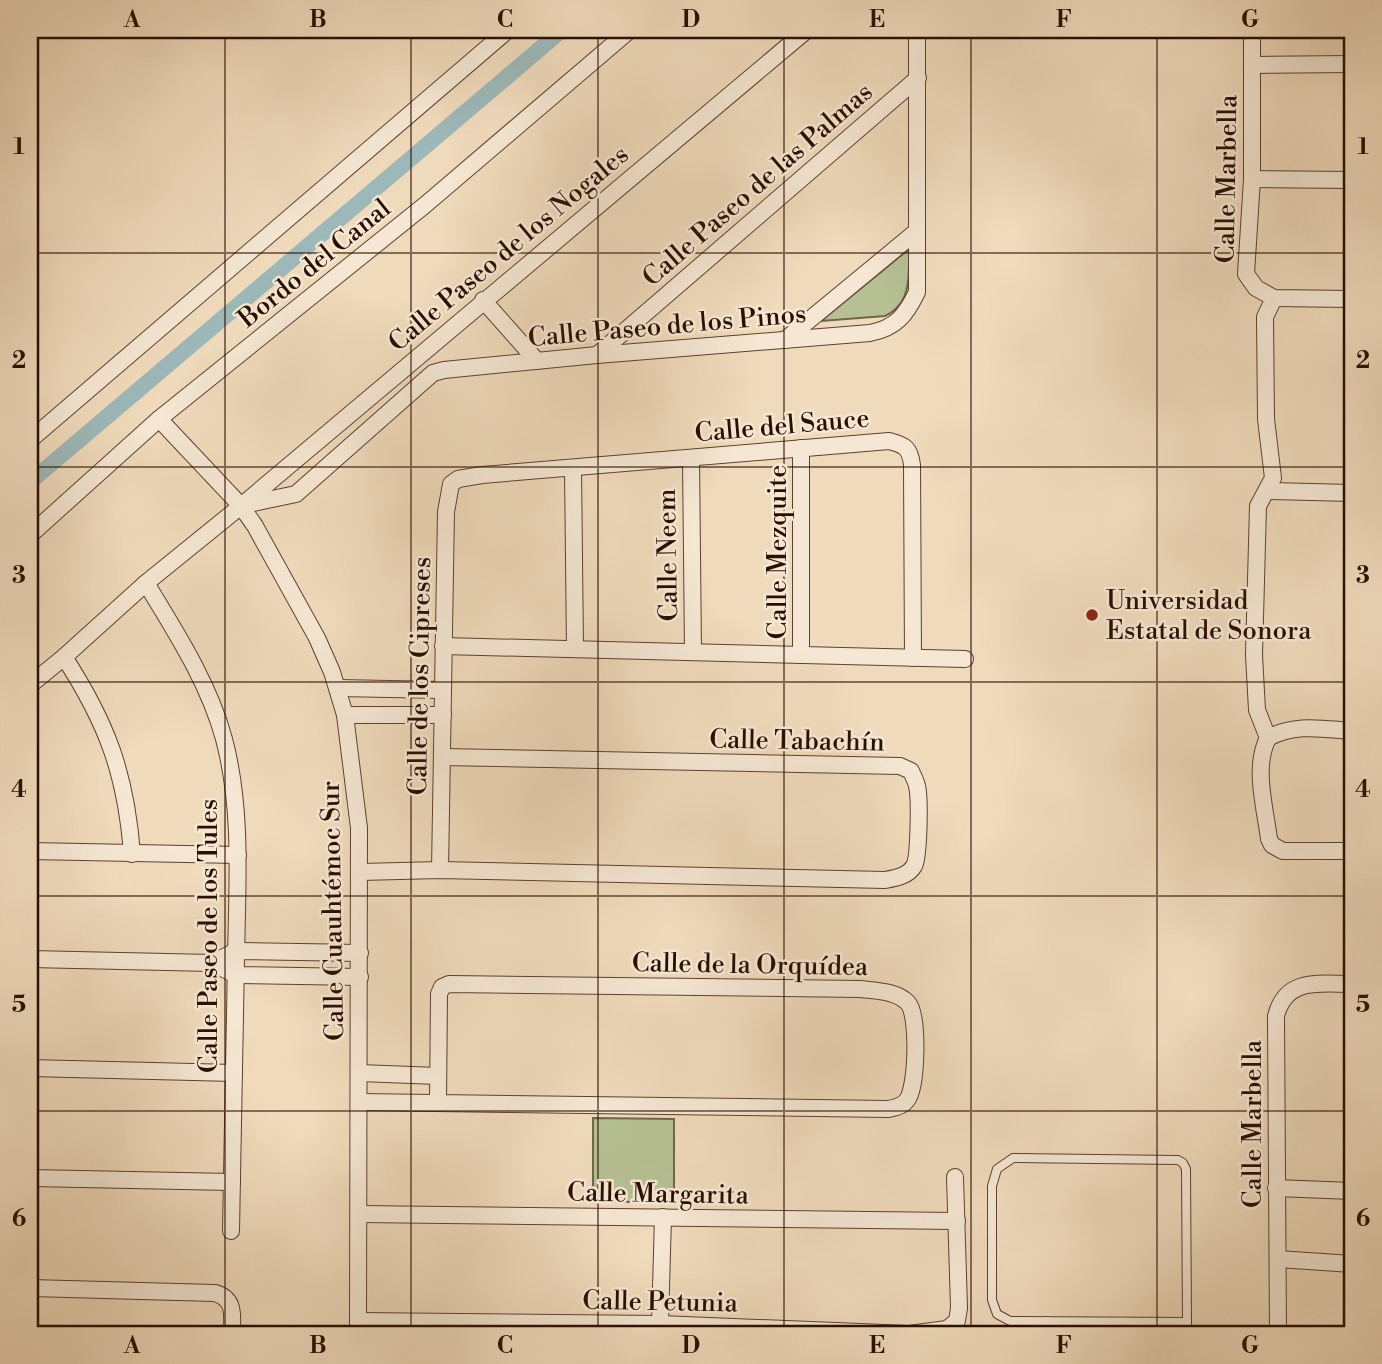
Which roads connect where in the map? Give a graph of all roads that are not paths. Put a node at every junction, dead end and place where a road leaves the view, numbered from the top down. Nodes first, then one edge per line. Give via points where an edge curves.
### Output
1 (508, 30) edge
2 (630, 30) edge
3 (807, 30) edge
4 (1252, 30) edge
5 (916, 33) edge
6 (1352, 64) edge
7 (1252, 65) junction
8 (918, 78) junction
9 (1252, 178) junction
10 (1352, 180) edge
11 (917, 230) junction
12 (1274, 298) junction
13 (1352, 299) edge
14 (483, 300) junction
15 (785, 340) junction
16 (418, 355) junction
17 (597, 355) junction
18 (537, 361) junction
19 (433, 373) junction
20 (159, 419) junction
21 (30, 440) edge
22 (801, 448) junction
23 (691, 458) junction
24 (573, 468) junction
25 (451, 484) joint
26 (1267, 491) junction
27 (1352, 493) edge
28 (241, 506) junction
29 (30, 535) edge
30 (146, 583) junction
31 (443, 646) junction
32 (575, 649) junction
33 (693, 652) junction
34 (801, 655) junction
35 (64, 657) junction
36 (913, 658) junction
37 (965, 659) dead end
38 (30, 685) edge
39 (337, 688) junction
40 (443, 691) junction
41 (345, 715) junction
42 (443, 715) junction
43 (1352, 731) edge
44 (1268, 737) junction
45 (442, 757) junction
46 (30, 851) edge
47 (1352, 851) edge
48 (132, 854) junction
49 (237, 855) junction
50 (440, 870) junction
51 (360, 872) junction
52 (236, 951) junction
53 (360, 953) junction
54 (30, 960) edge
55 (212, 963) junction
56 (236, 975) junction
57 (360, 977) junction
58 (1352, 984) edge
59 (30, 1068) edge
60 (234, 1073) junction
61 (359, 1073) junction
62 (438, 1076) junction
63 (359, 1102) junction
64 (438, 1103) junction
65 (30, 1178) edge
66 (955, 1178) dead end
67 (232, 1182) junction
68 (1276, 1188) junction
69 (1352, 1191) edge
70 (359, 1214) junction
71 (663, 1217) junction
72 (957, 1221) junction
73 (231, 1231) dead end
74 (1278, 1259) junction
75 (1352, 1264) edge
76 (30, 1288) edge
77 (1046, 1321) junction
78 (1187, 1322) junction
79 (660, 1324) junction
80 (358, 1327) edge
81 (232, 1334) edge
82 (1046, 1334) edge
83 (1187, 1334) edge
84 (1278, 1334) edge

1 - 21 street, Bordo del Canal
2 - 20 street, Bordo del Canal via 425,205
3 - 14 street, Calle Paseo de los Nogales
4 - 7 street, Calle Marbella
5 - 8 street
6 - 7 street
7 - 9 street, Calle Marbella
8 - 11 street
8 - 17 street, Calle Paseo de las Palmas
9 - 10 street
9 - 12 street, Calle Marbella via 1246,274 1256,288
11 - 15 street
11 - 15 street, Calle Paseo de los Pinos via 917,292 902,318 883,331
12 - 13 street
12 - 26 street via 1265,317 1266,419 1273,478
14 - 16 street, Calle Paseo de los Nogales
14 - 18 street
15 - 17 street, Calle Paseo de los Pinos
16 - 19 street
16 - 28 street, Calle Paseo de los Nogales
17 - 18 street, Calle Paseo de los Pinos
18 - 19 street, Calle Paseo de los Pinos
19 - 28 street, Calle Paseo de los Nogales via 296,494
20 - 28 street, Calle Cuauhtémoc Sur
20 - 29 street, Bordo del Canal
22 - 23 street, Calle del Sauce
22 - 34 street, Calle Mezquite
22 - 36 street, Calle del Sauce via 889,441 906,446 911,453
23 - 24 street, Calle del Sauce
23 - 33 street, Calle Neem
24 - 25 street, Calle del Sauce via 482,475
24 - 32 street
25 - 31 street, Calle de los Cipreses via 446,512
26 - 27 street
26 - 44 street via 1258,506 1254,655 1257,710
28 - 30 street, Calle Paseo de los Nogales
28 - 39 street, Calle Cuauhtémoc Sur via 317,638
30 - 35 street, Calle Paseo de los Nogales
30 - 49 street, Calle Paseo de los Tules via 190,659 223,737 232,783
31 - 32 street
31 - 40 street, Calle de los Cipreses
32 - 33 street
33 - 34 street
34 - 36 street
35 - 38 street, Calle Paseo de los Nogales
35 - 48 street via 96,709 114,752
36 - 37 street
39 - 40 street
39 - 41 street, Calle Cuauhtémoc Sur
40 - 42 street, Calle de los Cipreses
41 - 42 street
41 - 51 street, Calle Cuauhtémoc Sur
42 - 45 street, Calle de los Cipreses
43 - 44 street via 1298,727
44 - 47 street via 1260,766 1269,839 1277,849 1295,852
45 - 50 street, Calle de los Cipreses
45 - 50 street, Calle Tabachín via 900,766 911,771 919,799 916,864 909,872 885,880
46 - 48 street
48 - 49 street
49 - 52 street, Calle Paseo de los Tules
50 - 51 street
51 - 53 street, Calle Cuauhtémoc Sur
52 - 53 street
52 - 55 street
52 - 56 street, Calle Paseo de los Tules
53 - 57 street, Calle Cuauhtémoc Sur
54 - 55 street
55 - 56 street
56 - 57 street
56 - 60 street, Calle Paseo de los Tules
57 - 61 street, Calle Cuauhtémoc Sur
58 - 68 street, Calle Marbella via 1298,987 1280,1002 1276,1016
59 - 60 street
60 - 67 street, Calle Paseo de los Tules
61 - 62 street
61 - 63 street, Calle Cuauhtémoc Sur
62 - 64 street, Calle de la Orquídea
62 - 64 street, Calle de la Orquídea via 439,994 449,984 861,989 897,995 913,1015 911,1088 909,1098 895,1108
63 - 64 street, Calle de la Orquídea
63 - 70 street, Calle Cuauhtémoc Sur
65 - 67 street
66 - 72 street
67 - 73 street, Calle Paseo de los Tules
68 - 69 street
68 - 74 street, Calle Marbella
70 - 71 street, Calle Margarita
70 - 80 street, Calle Cuauhtémoc Sur
71 - 72 street, Calle Margarita
71 - 79 street
72 - 79 street, Calle Petunia via 960,1292 957,1321 947,1329 909,1334
74 - 75 street
74 - 84 street, Calle Marbella
76 - 81 street via 224,1295 232,1307
77 - 78 lane
77 - 78 lane via 1010,1321 997,1314 992,1300 992,1186 997,1169 1013,1158 1183,1163
77 - 82 lane
78 - 83 lane
79 - 80 street, Calle Petunia

